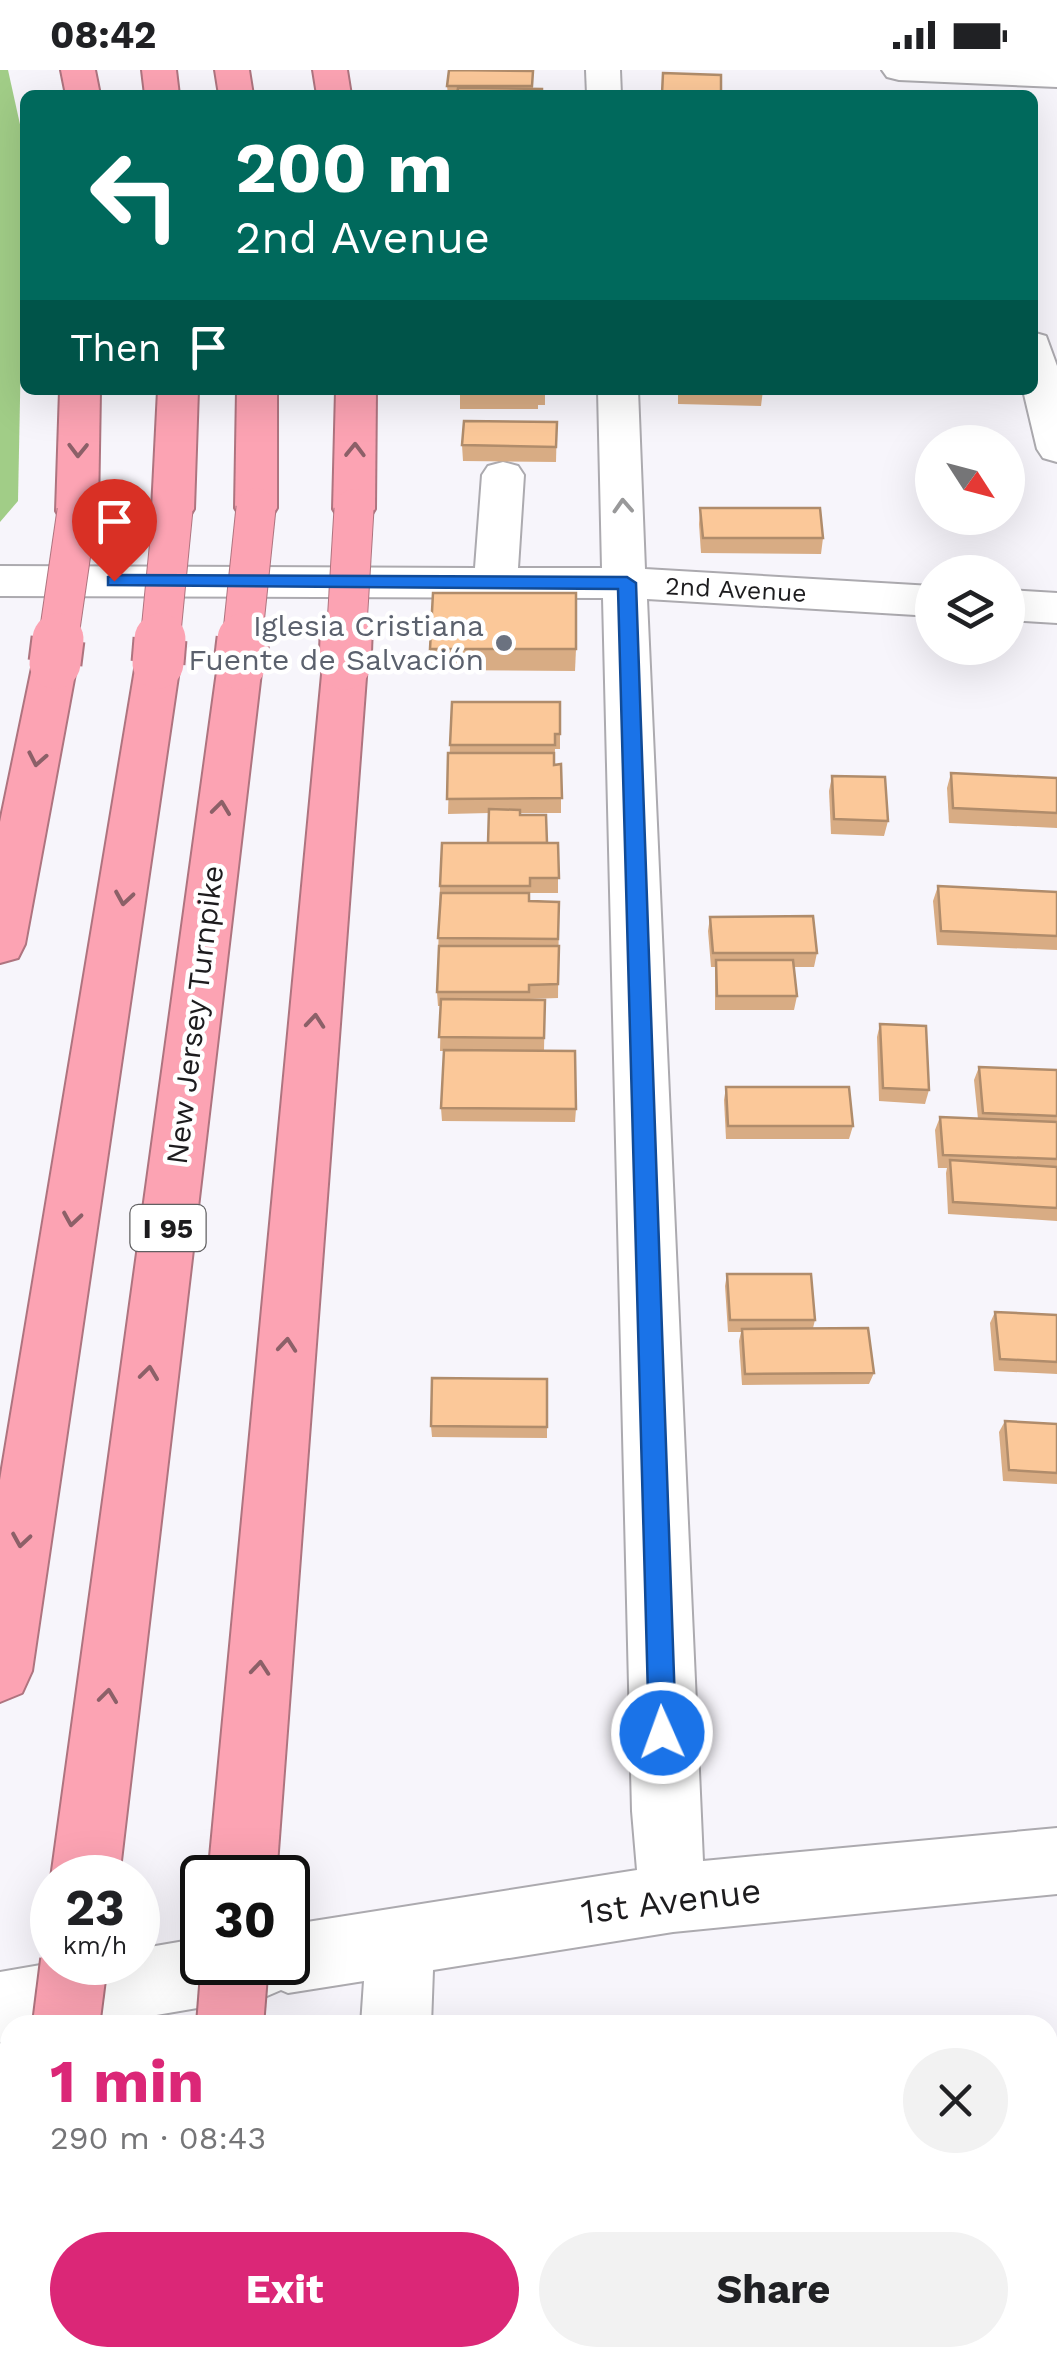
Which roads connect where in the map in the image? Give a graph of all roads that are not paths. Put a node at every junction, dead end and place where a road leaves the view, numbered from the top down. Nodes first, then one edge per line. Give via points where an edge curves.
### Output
1 (899, 70) edge
2 (909, 70) edge
3 (1057, 77) edge
4 (974, 84) edge
5 (1038, 369) edge
6 (80, 395) edge
7 (178, 395) edge
8 (257, 395) edge
9 (356, 395) edge
10 (618, 395) edge
11 (1057, 449) edge
12 (504, 475) dead end
13 (0, 580) edge
14 (496, 582) junction
15 (627, 583) junction
16 (915, 600) edge
17 (1025, 607) edge
18 (1057, 608) edge
19 (0, 944) edge
20 (0, 1671) edge
21 (88, 1855) edge
22 (244, 1855) edge
23 (1057, 1861) edge
24 (673, 1898) junction
25 (400, 1940) junction
26 (310, 1955) edge
27 (180, 1977) edge
28 (71, 1985) edge
29 (233, 1985) edge
30 (0, 2007) edge
31 (67, 2015) edge
32 (231, 2015) edge
33 (396, 2015) edge

1 - 2 street
2 - 4 street
3 - 4 street
5 - 11 street
6 -> 19 highway, bridge via 77,511 55,663
7 -> 20 highway, bridge via 158,664
21 -> 8 highway, New Jersey Turnpike / I 95, bridge via 240,664 256,508
22 -> 9 highway, bridge via 345,664
15 -> 10 street
12 - 14 street
13 - 14 street, 2nd Avenue
14 - 15 street, 2nd Avenue
15 - 16 street, 2nd Avenue
15 - 24 street via 664,1791
17 - 18 street
23 - 24 street, 1st Avenue
24 - 25 street, 1st Avenue
25 - 26 street, 1st Avenue
25 - 33 street
27 - 30 street
28 - 31 highway, bridge
29 - 32 highway, bridge

